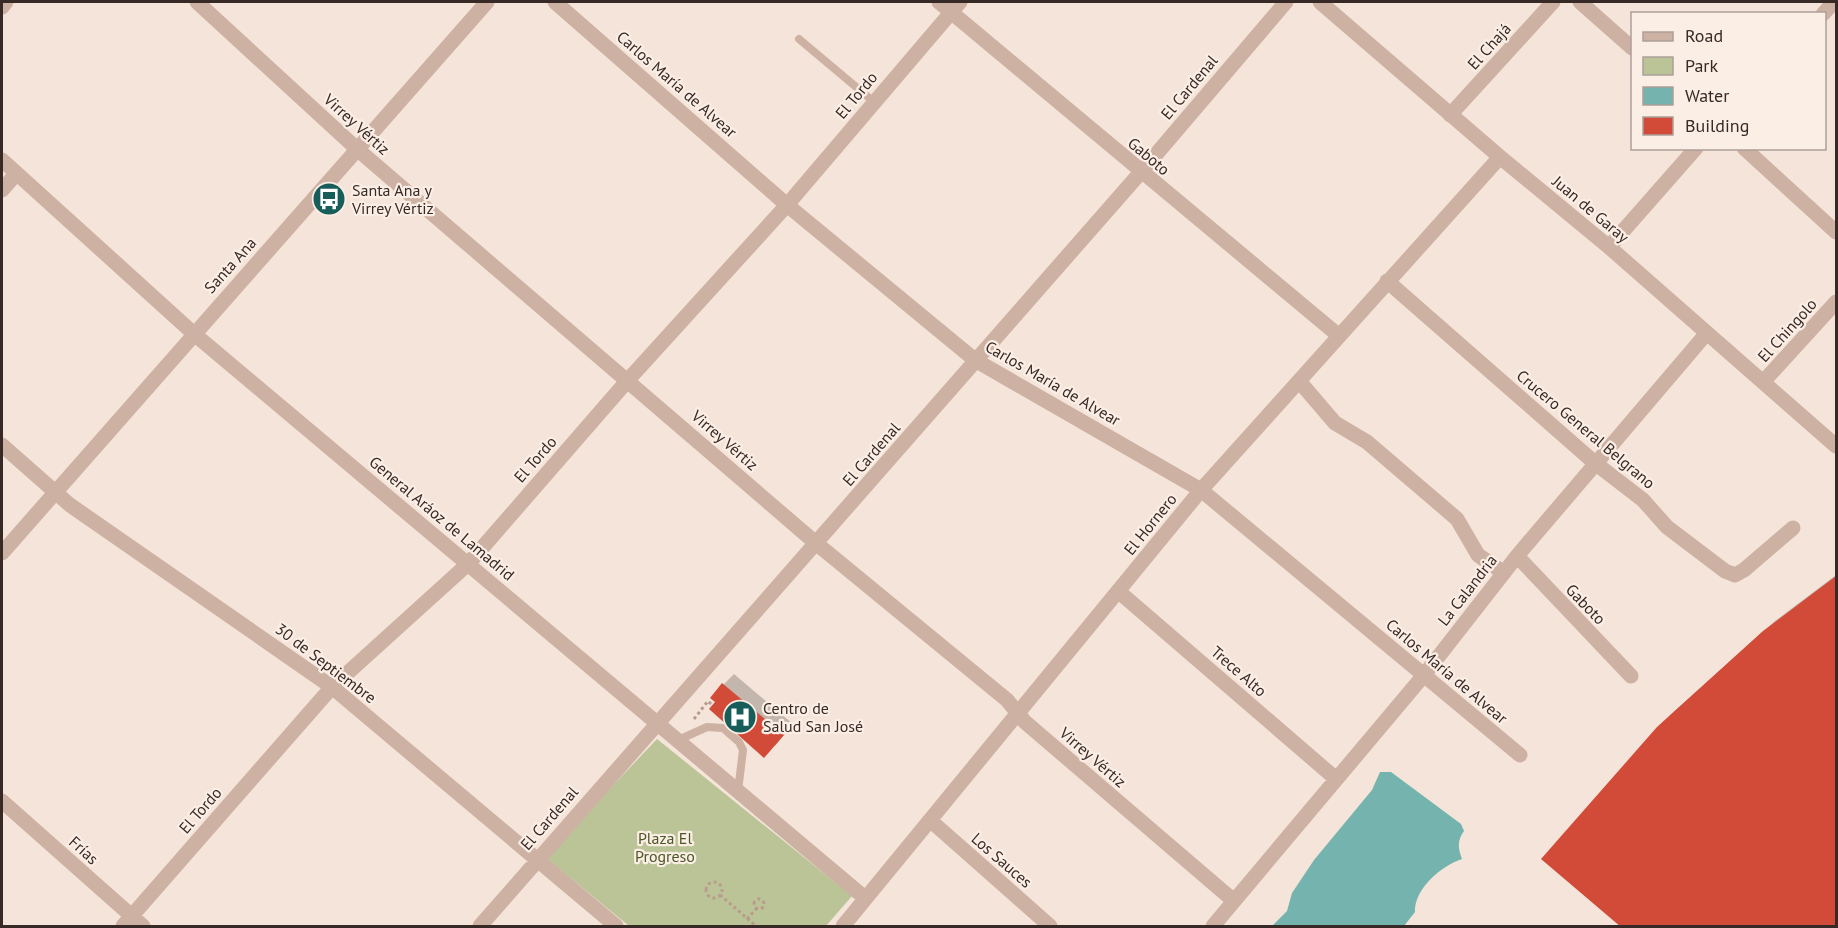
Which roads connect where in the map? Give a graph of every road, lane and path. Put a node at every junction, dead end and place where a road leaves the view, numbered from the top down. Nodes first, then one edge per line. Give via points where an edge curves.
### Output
1 (6, 2) edge
2 (197, 2) edge
3 (487, 2) edge
4 (555, 2) edge
5 (939, 2) edge
6 (1286, 2) edge
7 (1320, 2) edge
8 (1553, 2) edge
9 (1580, 2) edge
10 (2, 7) edge
11 (955, 7) edge
12 (799, 39) dead end
13 (1631, 47) edge
14 (874, 102) junction
15 (1450, 115) junction
16 (357, 149) junction
17 (1694, 150) edge
18 (1746, 150) edge
19 (1500, 157) junction
20 (2, 160) edge
21 (1141, 172) junction
22 (16, 174) junction
23 (2, 190) edge
24 (787, 205) junction
25 (1836, 232) edge
26 (1609, 248) junction
27 (1387, 282) junction
28 (1836, 302) edge
29 (194, 333) junction
30 (1706, 334) junction
31 (1338, 335) junction
32 (975, 360) junction
33 (628, 380) junction
34 (1299, 381) junction
35 (1763, 382) junction
36 (2, 445) edge
37 (1836, 446) edge
38 (1595, 463) junction
39 (1201, 490) junction
40 (56, 493) junction
41 (1793, 528) dead end
42 (817, 544) junction
43 (2, 554) edge
44 (1517, 556) junction
45 (469, 563) junction
46 (1503, 573) junction
47 (1118, 591) junction
48 (1424, 675) junction
49 (1631, 676) dead end
50 (332, 687) junction
51 (1018, 712) junction
52 (656, 724) junction
53 (676, 741) junction
54 (1520, 754) dead end
55 (1335, 778) junction
56 (737, 792) junction
57 (2, 801) edge
58 (931, 821) junction
59 (537, 859) junction
60 (720, 895) junction
61 (865, 898) junction
62 (1234, 901) junction
63 (757, 908) dead end
64 (747, 919) junction
65 (127, 921) edge
66 (143, 927) edge
67 (480, 927) edge
68 (616, 927) edge
69 (756, 927) edge
70 (843, 927) edge
71 (1050, 927) edge
72 (1213, 927) edge

1 - 10 street
2 - 16 street, Virrey Vértiz
3 - 16 street, Santa Ana
4 - 24 street, Carlos María de Alvear
5 - 11 street, Gaboto
6 - 21 street, El Cardenal
7 - 15 street, Juan de Garay
8 - 15 street, El Chajá
9 - 13 street
11 - 14 street, El Tordo
11 - 21 street, Gaboto
12 - 14 lane
14 - 24 street, El Tordo
15 - 19 street, Juan de Garay
16 - 29 street, Santa Ana
16 - 33 street, Virrey Vértiz
17 - 26 street
18 - 25 street
19 - 26 street, Juan de Garay
19 - 27 street, El Hornero
20 - 22 street, General Aráoz de Lamadrid
21 - 31 street, Gaboto
21 - 32 street, El Cardenal
22 - 23 street
22 - 29 street, General Aráoz de Lamadrid
24 - 32 street, Carlos María de Alvear
24 - 33 street, El Tordo
26 - 30 street, Juan de Garay
27 - 31 street, El Hornero
27 - 38 street, Crucero General Belgrano
28 - 35 street, El Chingolo
29 - 40 street, Santa Ana
29 - 45 street, General Aráoz de Lamadrid
30 - 35 street, Juan de Garay
30 - 38 street, La Calandria
31 - 34 street, El Hornero
32 - 39 street, Carlos María de Alvear
32 - 42 street, El Cardenal
33 - 42 street, Virrey Vértiz
33 - 45 street, El Tordo
34 - 39 street, El Hornero
34 - 46 street via 1335,423 1367,442 1457,519 1478,555
35 - 37 street, Juan de Garay
36 - 40 street, 30 de Septiembre
38 - 41 street, Crucero General Belgrano via 1643,500 1667,527 1735,575
38 - 44 street, La Calandria
39 - 47 street, El Hornero
39 - 48 street, Carlos María de Alvear
40 - 43 street, Santa Ana
40 - 50 street, 30 de Septiembre
42 - 51 street, Virrey Vértiz
42 - 52 street, El Cardenal
44 - 46 street, La Calandria
44 - 49 street, Gaboto
45 - 50 street, El Tordo
45 - 52 street, General Aráoz de Lamadrid
46 - 48 street, La Calandria
47 - 51 street, El Hornero
47 - 55 street, Trece Alto
48 - 54 street, Carlos María de Alvear
48 - 55 street, La Calandria
50 - 59 street, 30 de Septiembre
50 - 65 street, El Tordo
51 - 58 street, El Hornero
51 - 62 street, Virrey Vértiz
52 - 53 street, General Aráoz de Lamadrid
52 - 59 street, El Cardenal
53 - 56 street, General Aráoz de Lamadrid
53 - 56 lane via 707,727 723,728 743,750
55 - 62 street, La Calandria
56 - 61 street, General Aráoz de Lamadrid
57 - 65 street, Frías
58 - 61 street, El Hornero
58 - 71 street, Los Sauces
59 - 67 street, El Cardenal
59 - 68 street, 30 de Septiembre
60 - 60 path via 720,884 708,885 710,897
60 - 64 path
61 - 70 street, El Hornero
62 - 72 street, La Calandria
63 - 64 path
64 - 69 path
65 - 66 street, Frías

